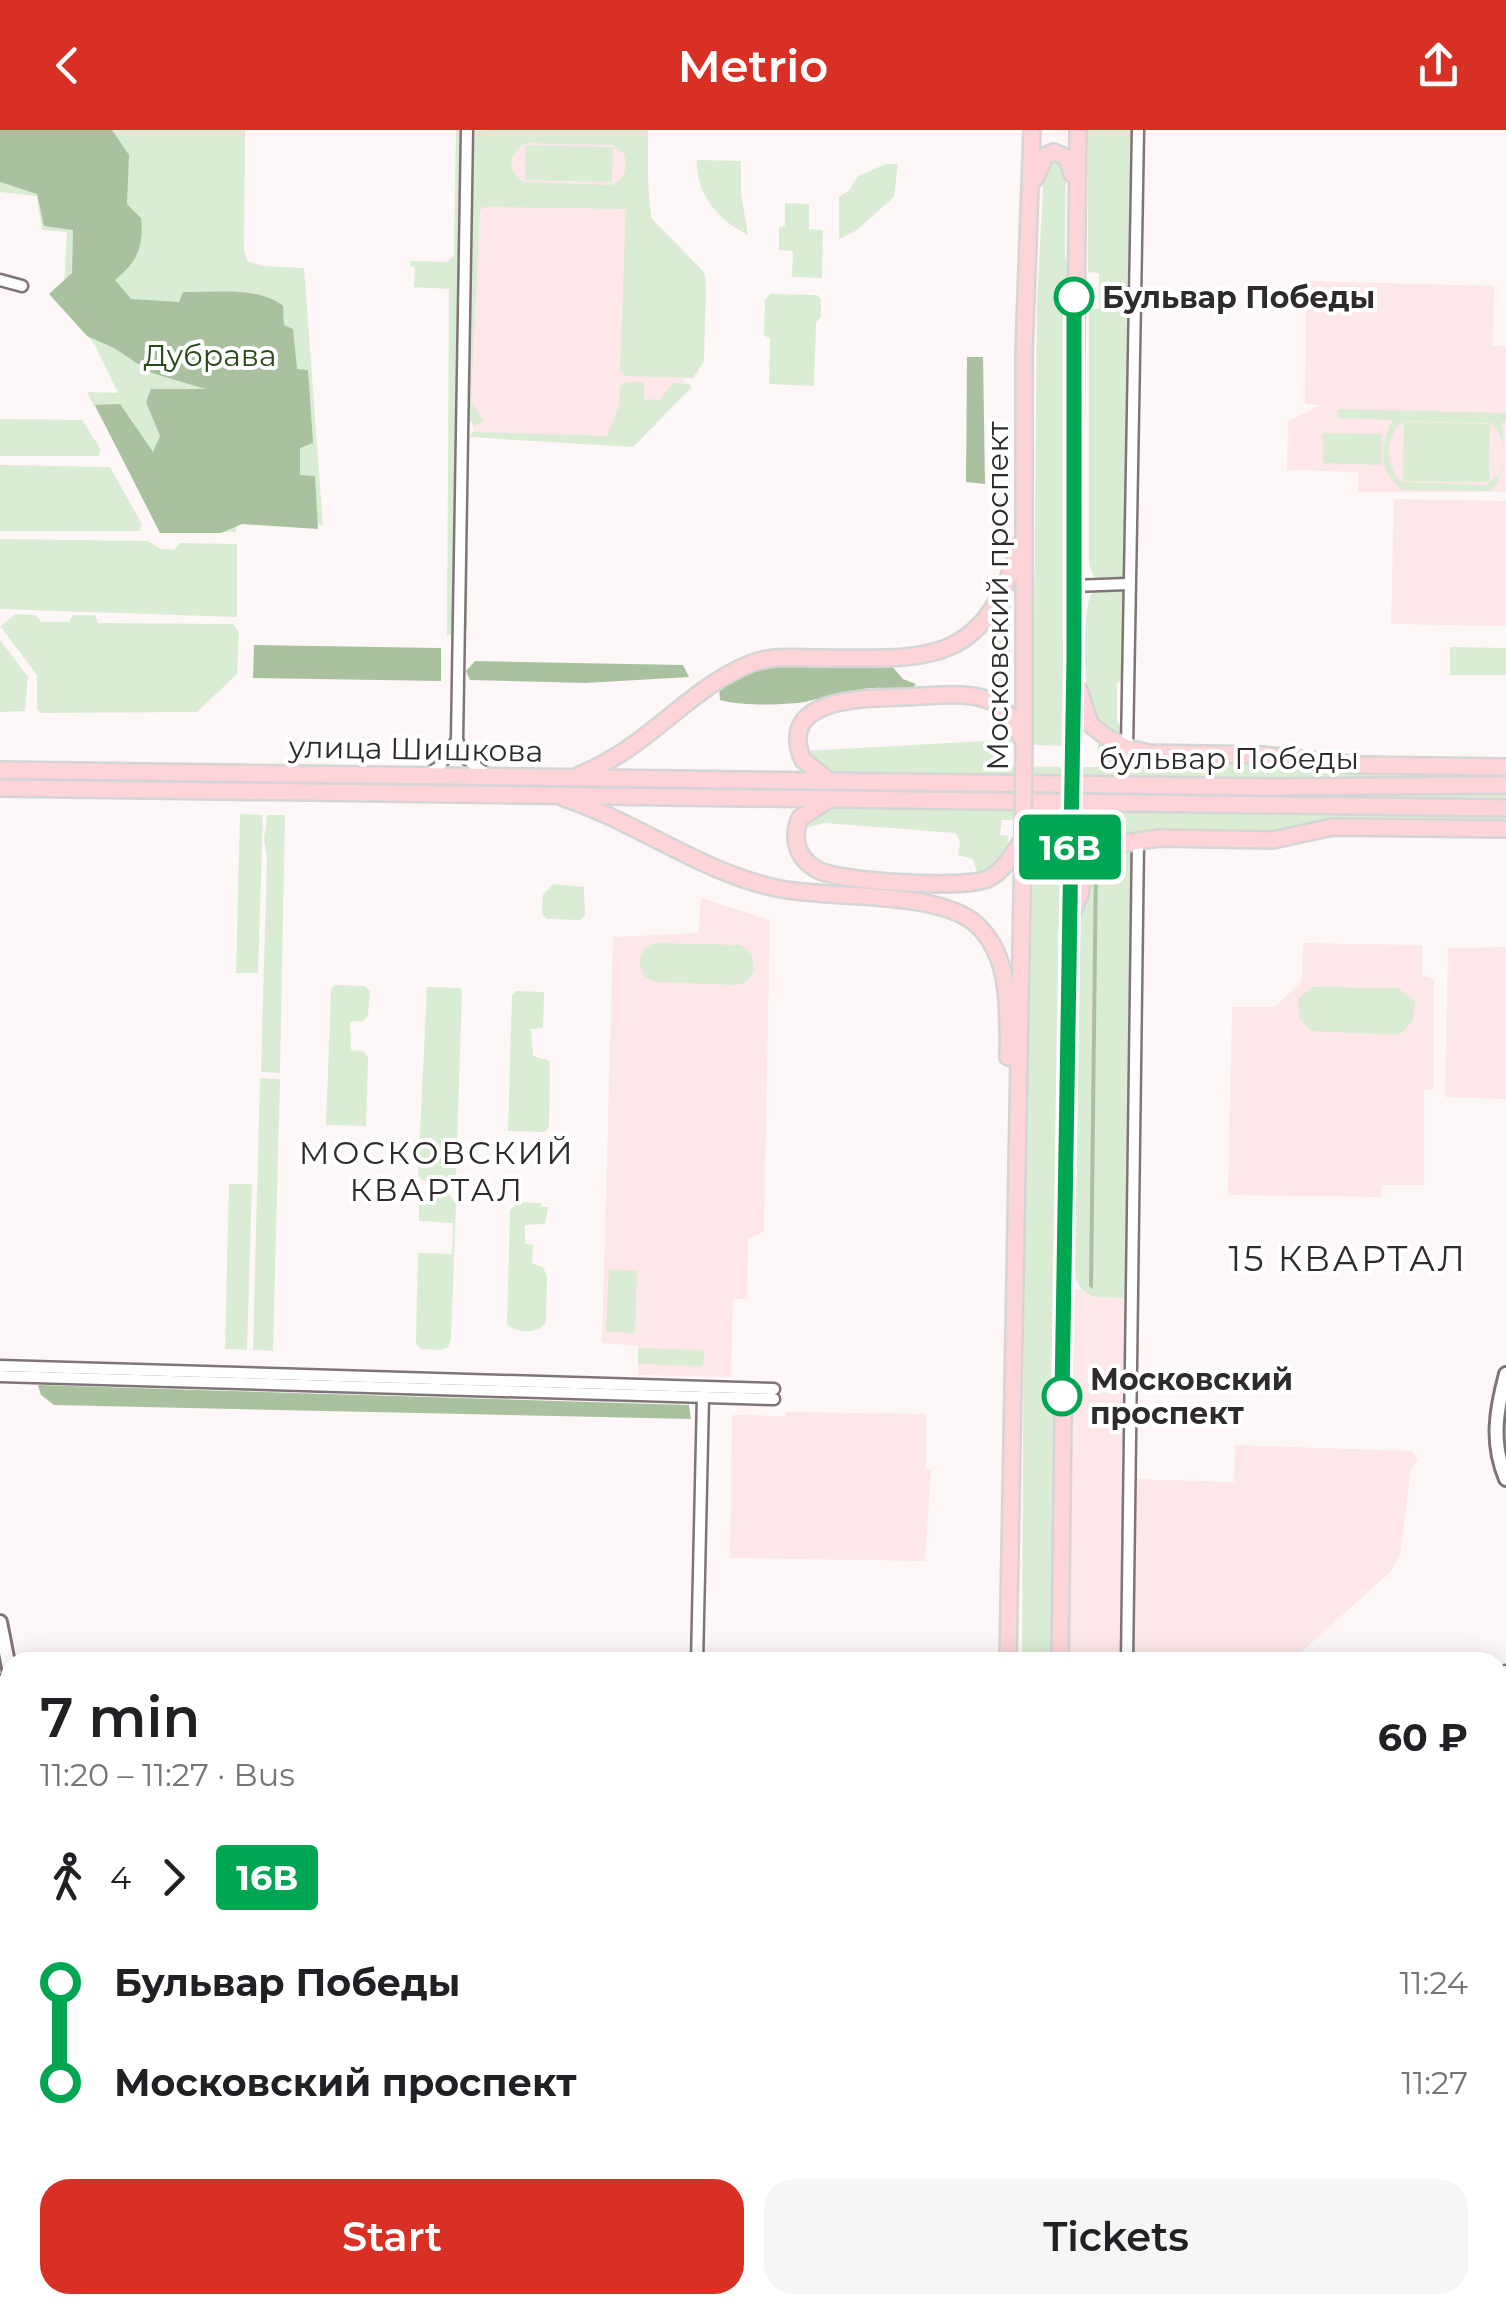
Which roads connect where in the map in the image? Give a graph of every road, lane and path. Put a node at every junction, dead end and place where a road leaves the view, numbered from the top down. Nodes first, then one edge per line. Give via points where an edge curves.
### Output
1 (467, 130) edge
2 (1032, 130) edge
3 (1078, 130) edge
4 (1138, 130) edge
5 (1030, 190) junction
6 (1076, 192) junction
7 (0, 280) edge
8 (22, 286) dead end
9 (1025, 526) junction
10 (1128, 584) junction
11 (1074, 586) junction
12 (1074, 658) junction
13 (457, 740) junction
14 (1024, 744) junction
15 (1127, 748) junction
16 (1506, 767) edge
17 (0, 770) edge
18 (424, 776) junction
19 (491, 777) junction
20 (569, 778) junction
21 (198, 781) junction
22 (264, 782) junction
23 (1506, 785) edge
24 (0, 788) edge
25 (832, 790) junction
26 (550, 793) junction
27 (1506, 808) edge
28 (1506, 829) edge
29 (1022, 839) junction
30 (1138, 841) junction
31 (1068, 922) junction
32 (1016, 1140) junction
33 (0, 1366) edge
34 (1506, 1374) edge
35 (0, 1376) edge
36 (704, 1396) junction
37 (1506, 1479) edge
38 (0, 1622) edge
39 (6, 1652) edge
40 (697, 1652) edge
41 (1008, 1652) edge
42 (1060, 1652) edge
43 (1127, 1652) edge

1 - 13 street
2 - 5 main road, Московский проспект
3 - 6 main road
4 - 10 street
5 - 6 main road via 1045,156 1054,152 1067,158
5 - 9 main road, Московский проспект
6 - 11 main road
7 - 8 street
9 - 14 main road, Московский проспект
9 - 20 main road via 998,604 950,649 902,658 755,662 624,754
10 - 11 street
10 - 15 street
11 - 12 main road
12 - 15 main road via 1090,724
12 - 31 main road, bridge
13 - 18 street
13 - 19 street via 464,757
14 - 25 main road via 1009,714 985,699 846,700 822,706 800,732 804,760
14 - 29 main road, Московский проспект, bridge
15 - 16 main road via 1360,765
17 - 21 main road, улица Шишкова
18 - 19 main road, улица Шишкова
18 - 22 main road, улица Шишкова
19 - 20 main road, улица Шишкова
20 - 25 main road, улица Шишкова
21 - 22 main road, улица Шишкова
21 - 24 main road, улица Шишкова
22 - 26 main road, улица Шишкова
23 - 25 main road, бульвар Победы
25 - 26 main road, улица Шишкова
25 - 27 main road, бульвар Победы via 1010,800
25 - 29 main road via 800,818 796,842 820,872 974,883 998,872
26 - 32 main road via 761,884 937,905 975,923 993,948 1005,984
28 - 30 main road via 1332,826 1272,840
29 - 32 main road, Московский проспект
30 - 31 main road via 1087,856
30 - 43 street
31 - 42 main road
32 - 41 main road, Московский проспект
33 - 36 street via 774,1394
34 - 37 street via 1496,1426
35 - 36 street
36 - 40 street
38 - 39 street

